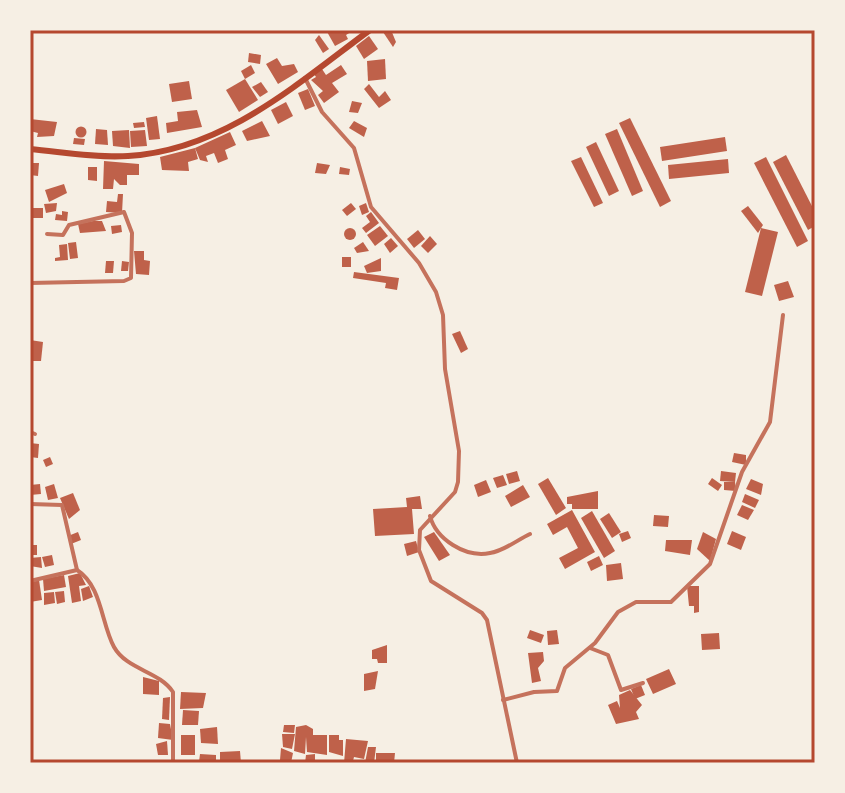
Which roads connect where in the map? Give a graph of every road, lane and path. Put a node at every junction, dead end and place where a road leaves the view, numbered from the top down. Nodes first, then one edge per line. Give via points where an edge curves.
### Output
1 (370, 30) edge
2 (305, 78) junction
3 (30, 149) edge
4 (47, 234) dead end
5 (30, 283) edge
6 (783, 315) dead end
7 (30, 504) edge
8 (430, 516) junction
9 (530, 534) dead end
10 (77, 570) junction
11 (30, 581) edge
12 (588, 649) junction
13 (643, 683) dead end
14 (503, 700) junction
15 (173, 763) edge
16 (517, 763) edge

1 - 2 main road
2 - 3 main road via 241,122 199,142 131,156
2 - 8 street via 322,112 354,148 371,207 427,276 443,315 458,482 455,492
4 - 5 street via 63,235 69,225 124,212 132,233 131,278
6 - 12 street via 770,422 742,472 710,564 671,602 636,602 618,612
7 - 10 street via 62,505
8 - 9 street via 441,538 481,554
8 - 14 street via 418,537 422,564 431,581 485,617
10 - 11 street
10 - 15 street via 92,588 115,650 173,692
12 - 13 street via 608,655 621,690
12 - 14 street via 565,668 557,691
14 - 16 street

